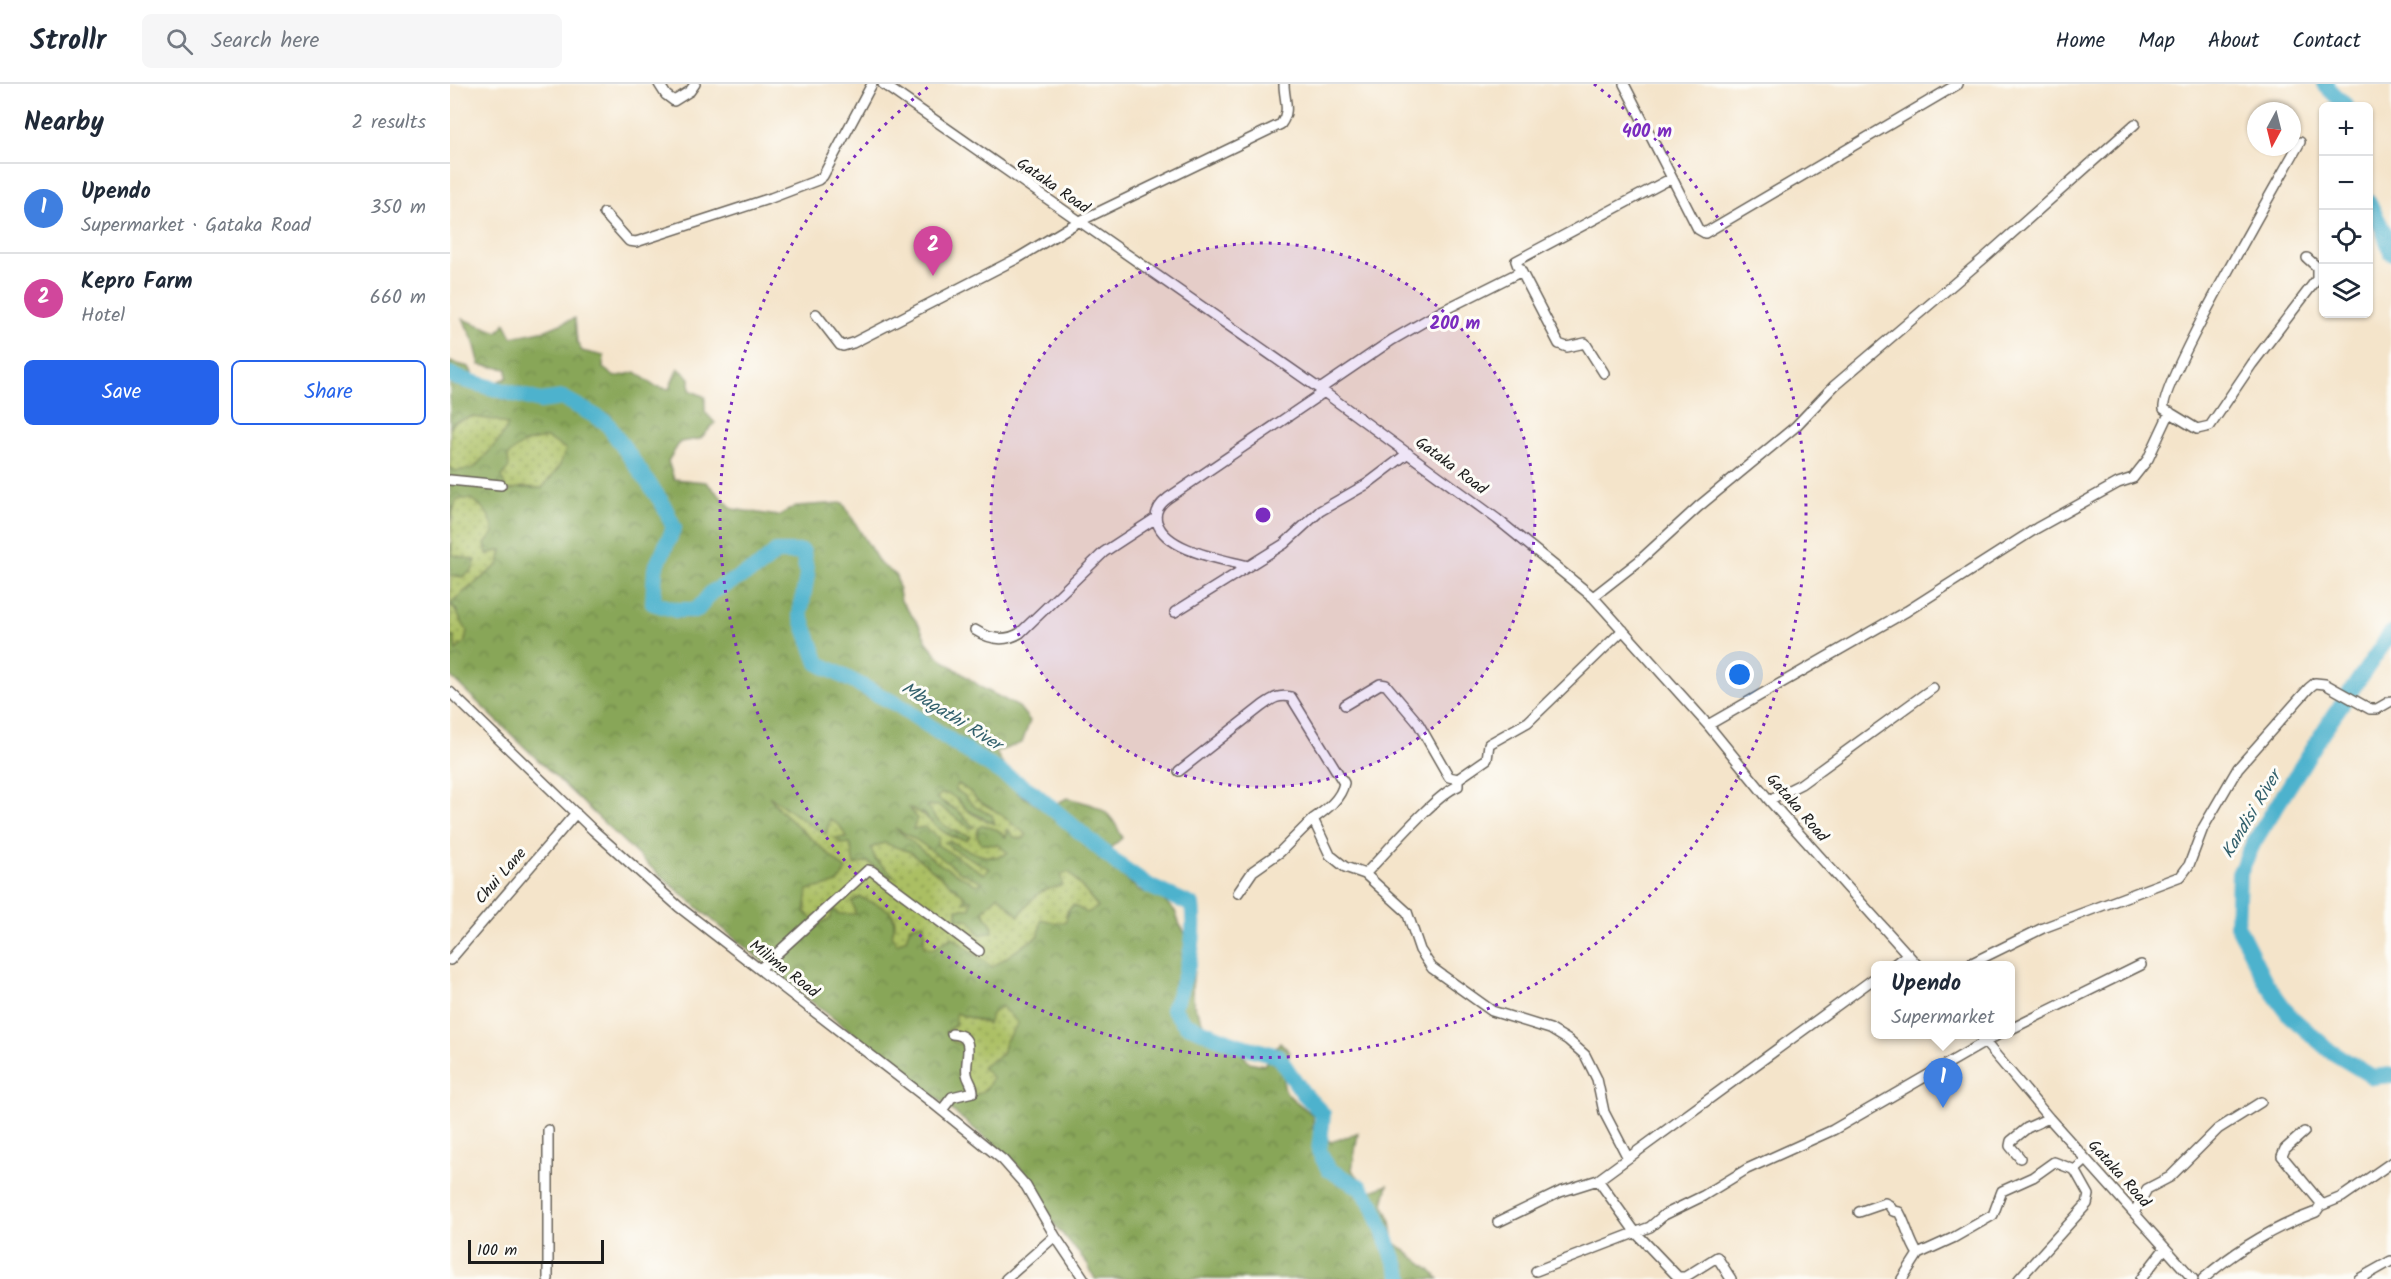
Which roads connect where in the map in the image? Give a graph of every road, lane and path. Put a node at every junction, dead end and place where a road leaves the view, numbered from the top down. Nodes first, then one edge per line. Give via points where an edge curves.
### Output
1 (659, 84) edge
2 (695, 84) edge
3 (873, 84) edge
4 (883, 84) edge
5 (1284, 84) edge
6 (1624, 84) edge
7 (1958, 84) edge
8 (2136, 124) dead end
9 (2292, 156) edge
10 (1671, 179) junction
11 (604, 213) dead end
12 (1078, 222) junction
13 (2307, 258) dead end
14 (1516, 261) junction
15 (816, 314) dead end
16 (1604, 373) dead end
17 (1322, 391) junction
18 (2170, 412) junction
19 (1408, 453) junction
20 (450, 480) edge
21 (501, 485) dead end
22 (1156, 518) junction
23 (1248, 566) junction
24 (1593, 597) junction
25 (1175, 612) dead end
26 (975, 630) dead end
27 (1623, 630) junction
28 (1934, 688) dead end
29 (450, 692) edge
30 (2391, 701) edge
31 (1345, 705) dead end
32 (1708, 725) junction
33 (1179, 771) dead end
34 (1458, 779) junction
35 (1769, 800) junction
36 (576, 813) junction
37 (1313, 819) junction
38 (1365, 874) junction
39 (1239, 893) dead end
40 (979, 951) dead end
41 (1908, 954) junction
42 (450, 960) edge
43 (1899, 961) edge
44 (1914, 961) edge
45 (1976, 961) edge
46 (2141, 965) dead end
47 (760, 969) junction
48 (1871, 980) edge
49 (2015, 1027) edge
50 (952, 1034) dead end
51 (1981, 1039) edge
52 (1993, 1039) edge
53 (1985, 1044) junction
54 (2261, 1102) dead end
55 (942, 1110) junction
56 (2049, 1118) junction
57 (548, 1131) dead end
58 (2304, 1132) dead end
59 (1628, 1158) junction
60 (2019, 1158) dead end
61 (2086, 1160) junction
62 (2391, 1163) edge
63 (2075, 1170) junction
64 (1598, 1180) junction
65 (2320, 1206) junction
66 (1859, 1212) dead end
67 (2134, 1213) junction
68 (1497, 1222) dead end
69 (1636, 1233) junction
70 (1055, 1236) junction
71 (2165, 1248) junction
72 (1918, 1254) junction
73 (2391, 1261) edge
74 (1536, 1271) dead end
75 (548, 1279) edge
76 (1006, 1279) edge
77 (1084, 1279) edge
78 (1731, 1279) edge
79 (1902, 1279) edge
80 (2019, 1279) edge
81 (2141, 1279) edge
82 (2193, 1279) edge
83 (2203, 1279) edge
84 (2359, 1279) edge

1 - 2 street via 674,101
3 - 11 street via 818,180 636,242 629,241
4 - 12 street, Gataka Road
5 - 12 street via 1288,108 1281,124
6 - 10 street
7 - 10 street via 1704,233 1698,229
8 - 24 street via 1834,386 1795,427
9 - 18 street via 2184,353 2164,397 2164,409
10 - 14 street
12 - 15 street via 1018,258 843,346
12 - 17 street, Gataka Road
13 - 18 street via 2317,267 2317,279 2210,426 2197,429
14 - 16 street via 1559,344 1567,347 1585,343
14 - 17 street via 1520,272 1392,340
17 - 19 street, Gataka Road
17 - 22 street via 1161,502
18 - 32 street via 2148,459 2133,478 2037,528 1907,611
19 - 23 street via 1367,484 1320,511 1284,544
19 - 24 street, Gataka Road
20 - 21 street
22 - 23 street via 1165,536 1176,544
22 - 26 street via 1104,552 1020,633 1003,639
23 - 25 street
24 - 27 street, Gataka Road
27 - 32 street, Gataka Road
27 - 34 street via 1528,722 1489,744 1487,759
28 - 35 street via 1801,784
29 - 36 street, Milima Road
30 - 45 street via 2370,709 2325,684 2315,683 2238,768 2181,876 2043,928
31 - 34 street via 1380,684 1386,685 1418,723 1449,777
32 - 35 street, Gataka Road
33 - 37 street via 1275,697 1291,697 1344,783 1343,791
34 - 38 street via 1458,786
35 - 41 street, Gataka Road
36 - 42 street, Chui Lane
36 - 47 street, Milima Road via 679,907
37 - 38 street via 1330,855 1345,867
37 - 39 street via 1280,852 1253,871
38 - 59 street via 1407,912 1420,950 1432,968 1492,1011 1550,1029 1585,1055 1597,1079 1604,1112
40 - 47 street via 868,870
41 - 43 street
41 - 44 street, Gataka Road
46 - 49 street
47 - 55 street, Milima Road
48 - 59 street
50 - 55 street via 968,1044 967,1074 973,1092 952,1096
51 - 53 street, Gataka Road
52 - 53 street
53 - 56 street, Gataka Road
53 - 69 street via 1833,1130 1747,1169
54 - 67 street via 2218,1129 2170,1177 2147,1189
55 - 70 street, Milima Road via 1016,1172
56 - 60 street via 2011,1141 2010,1146
56 - 61 street, Gataka Road
57 - 75 street
58 - 65 street via 2282,1156
59 - 64 street
61 - 63 street
61 - 67 street, Gataka Road
62 - 65 street via 2342,1197
63 - 72 street via 2054,1162 2002,1191 1993,1215
63 - 80 street via 2089,1195 2087,1204
64 - 68 street via 1560,1192
64 - 69 street
65 - 83 street via 2316,1212 2267,1233
66 - 72 street via 1885,1203 1899,1212
67 - 71 street, Gataka Road
69 - 74 street
69 - 78 street via 1678,1277 1717,1257
70 - 76 street
70 - 77 street, Milima Road
71 - 81 street
71 - 82 street, Gataka Road
72 - 79 street
73 - 84 street

